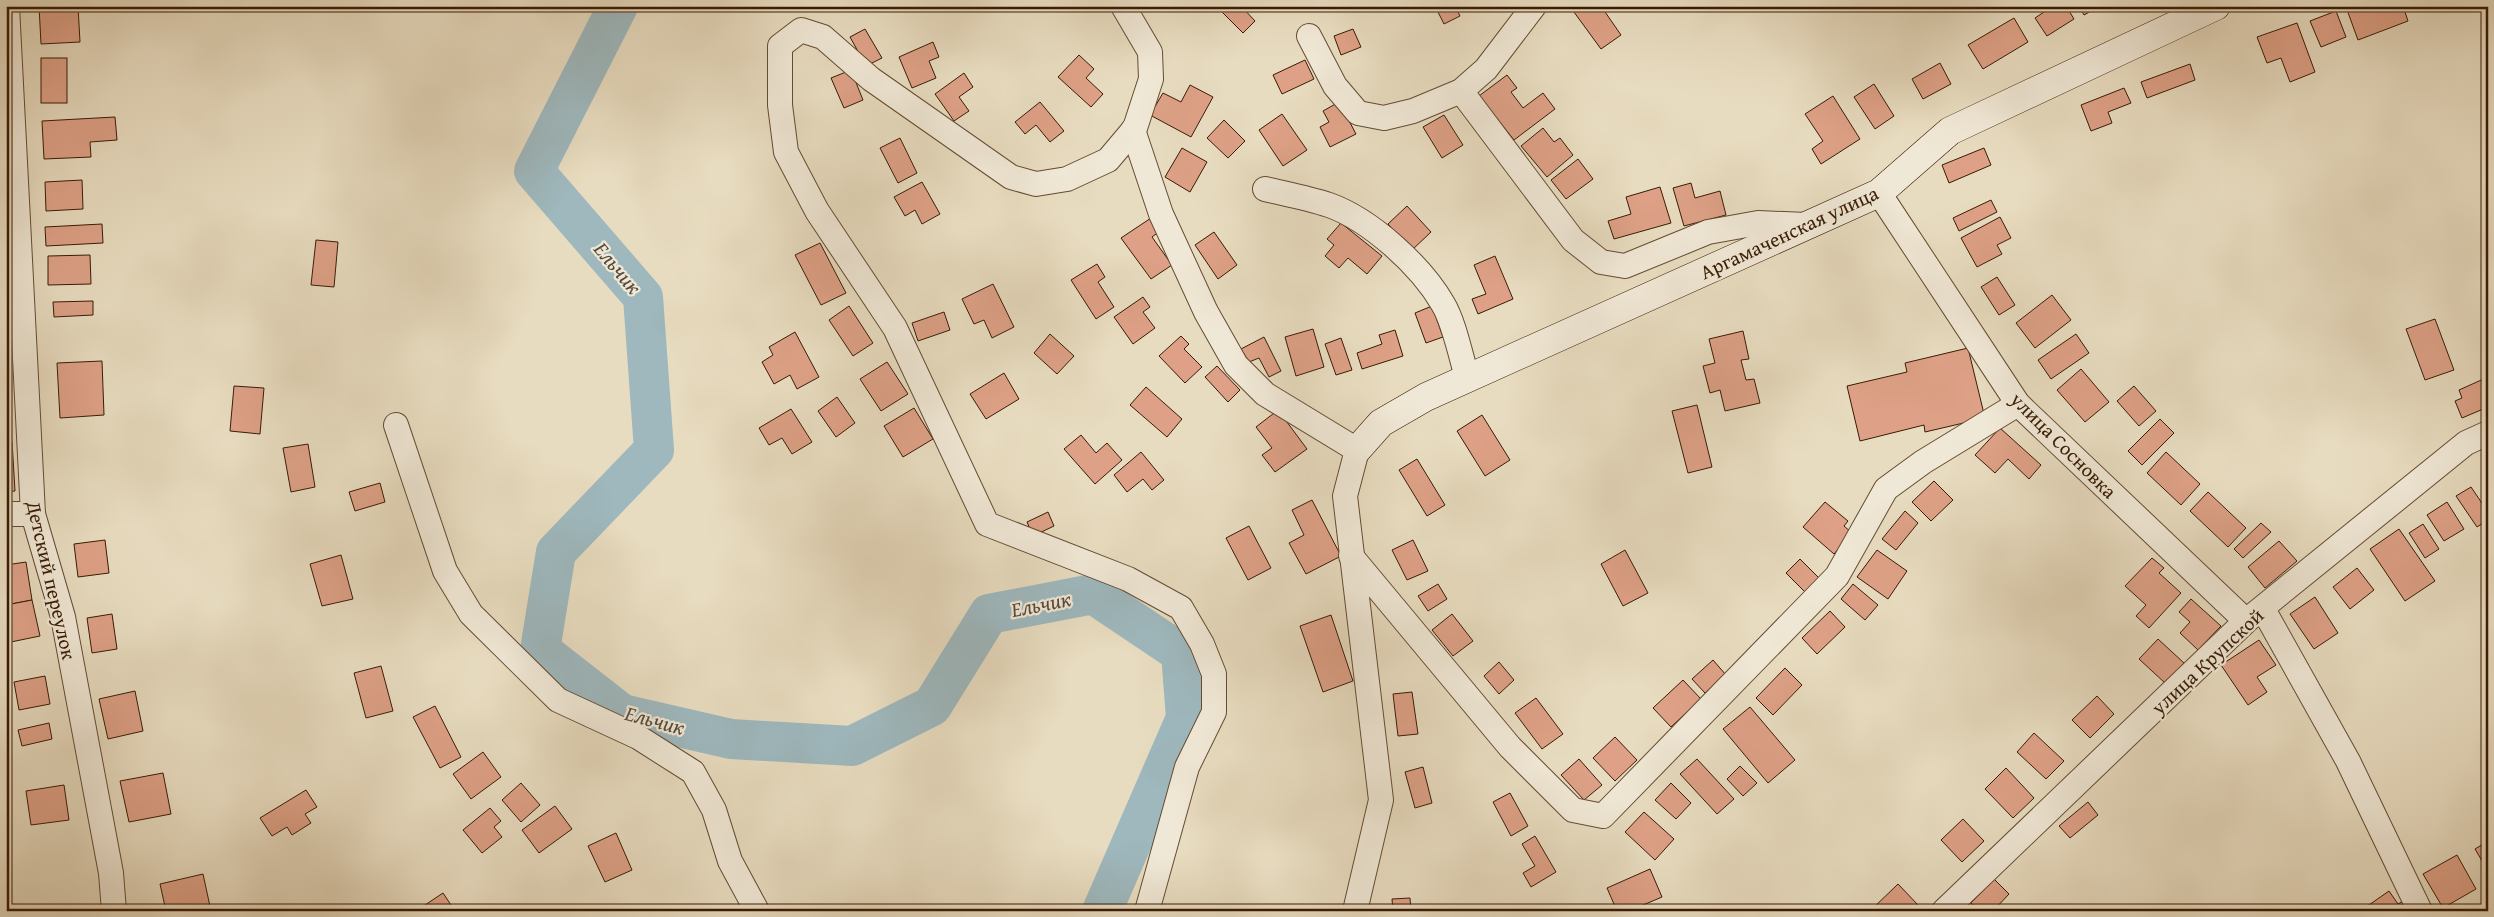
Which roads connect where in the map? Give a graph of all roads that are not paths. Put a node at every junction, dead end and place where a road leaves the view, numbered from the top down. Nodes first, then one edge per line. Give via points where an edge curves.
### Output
1 (7, 6) edge
2 (1124, 6) edge
3 (1534, 6) edge
4 (2216, 6) edge
5 (1309, 36) dead end
6 (1461, 91) junction
7 (1133, 130) junction
8 (1265, 189) dead end
9 (1879, 193) junction
10 (1807, 225) junction
11 (1467, 378) junction
12 (2018, 404) junction
13 (396, 425) dead end
14 (2488, 433) edge
15 (1357, 450) junction
16 (6, 514) edge
17 (33, 514) junction
18 (1351, 556) junction
19 (2254, 615) junction
20 (114, 911) edge
21 (757, 911) edge
22 (1146, 911) edge
23 (1355, 911) edge
24 (1944, 911) edge
25 (2420, 911) edge

1 - 17 street, Детский переулок
2 - 7 street via 1150,52 1150,79
3 - 6 street via 1486,69
4 - 9 street, Аргамаченская улица via 1950,131
5 - 6 street via 1335,86 1358,113 1384,118 1413,111
6 - 10 street via 1573,240 1601,262 1625,266 1708,232 1758,223
7 - 15 street via 1161,214 1206,312 1236,366 1265,394
7 - 22 street via 1108,160 1067,179 1036,184 1011,177 955,140 871,79 823,37 801,30 780,46 780,105 786,152 817,211 895,328 988,524 1128,579 1181,608 1202,644 1214,674 1214,712 1187,767
8 - 11 street via 1330,205 1390,243 1444,305
9 - 10 street, Аргамаченская улица
9 - 12 street, улица Сосновка
10 - 11 street, Аргамаченская улица
11 - 15 street, Аргамаченская улица via 1381,423
12 - 18 street via 1923,462 1886,489 1837,576 1602,816 1573,810 1510,747
12 - 19 street, улица Сосновка
13 - 21 street via 445,572 471,614 558,700 638,737 693,772 714,810 730,860
14 - 19 street, улица Крупской via 2466,443
15 - 18 street via 1345,496
16 - 17 street
17 - 20 street, Детский переулок via 63,617 111,873
18 - 23 street via 1381,800
19 - 24 street, улица Крупской
19 - 25 street, улица Сосновка via 2348,760

